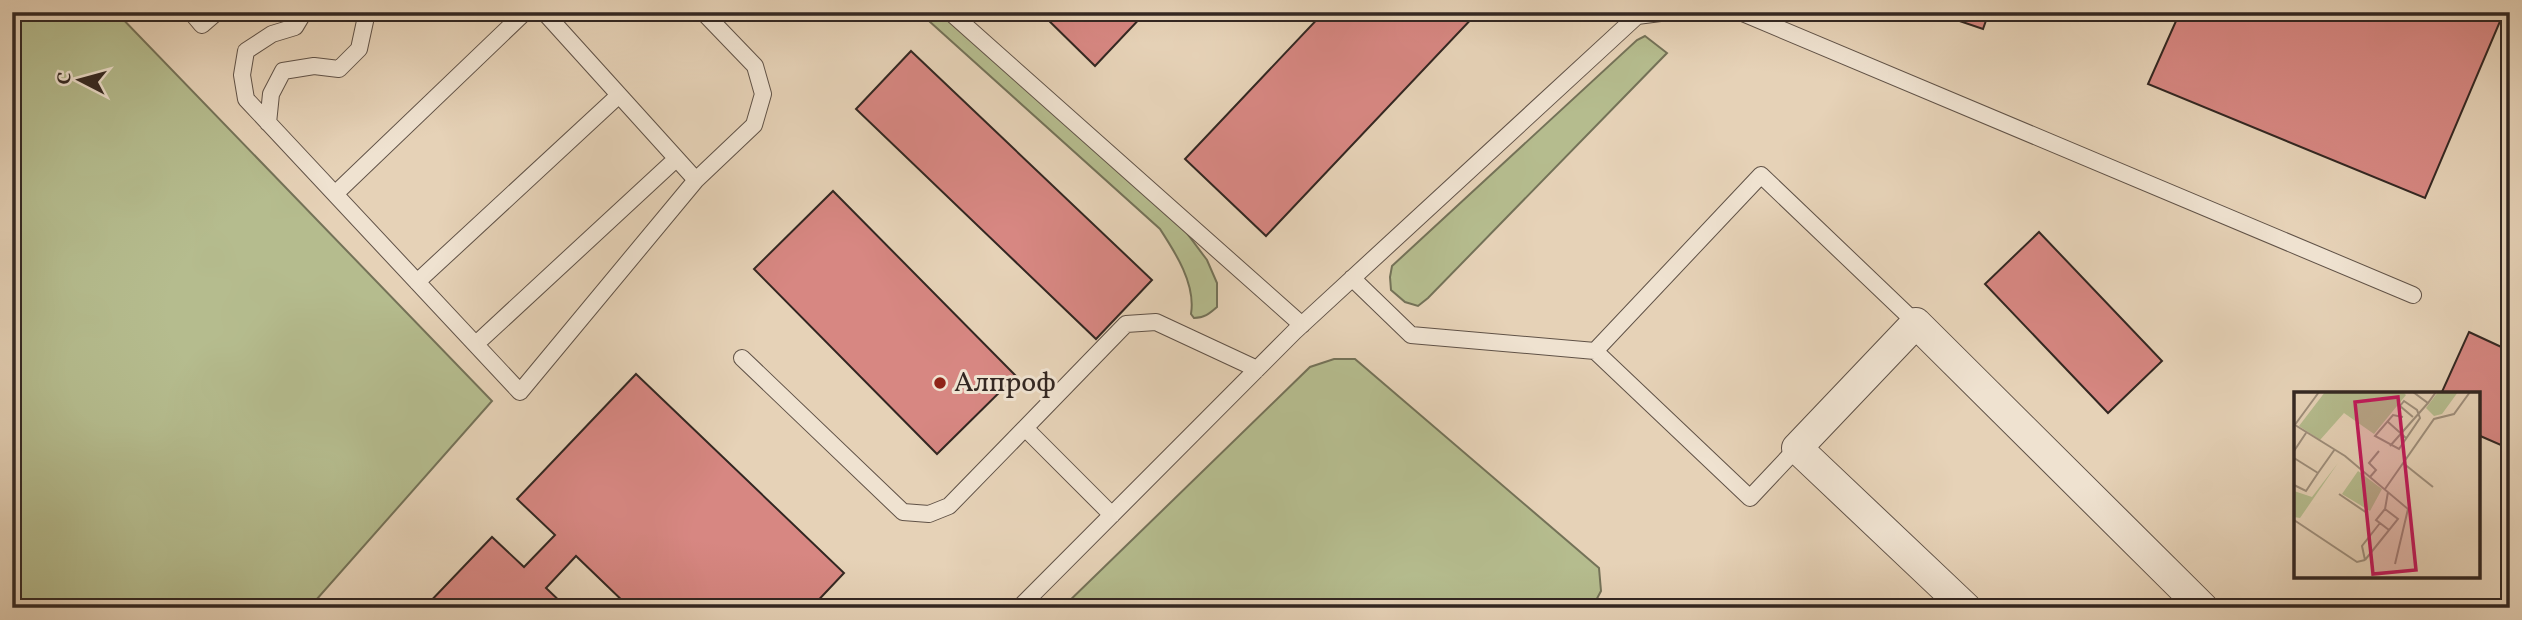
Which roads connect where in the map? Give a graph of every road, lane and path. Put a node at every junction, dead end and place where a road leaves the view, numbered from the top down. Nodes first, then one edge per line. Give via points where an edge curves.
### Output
1 (191, 12) edge
2 (217, 12) edge
3 (304, 12) edge
4 (367, 12) edge
5 (525, 12) edge
6 (544, 12) edge
7 (703, 12) edge
8 (950, 12) edge
9 (975, 12) edge
10 (1668, 12) edge
11 (1740, 12) edge
12 (964, 24) junction
13 (618, 96) junction
14 (268, 123) junction
15 (676, 159) junction
16 (696, 180) junction
17 (335, 194) junction
18 (1352, 278) junction
19 (417, 282) junction
20 (2413, 295) dead end
21 (1916, 323) junction
22 (1303, 325) junction
23 (475, 344) junction
24 (1595, 351) junction
25 (742, 358) dead end
26 (1257, 369) junction
27 (1025, 428) junction
28 (1797, 448) junction
29 (1112, 515) junction
30 (1019, 608) edge
31 (1966, 608) edge
32 (2203, 608) edge

1 - 2 lane via 202,25
3 - 14 lane via 295,27 272,34 246,51 242,75 246,99
4 - 14 lane via 359,49 339,69 314,65 283,71 271,94
5 - 17 lane
6 - 13 lane
7 - 16 lane via 755,66 763,94 754,125
8 - 12 lane
9 - 12 lane
10 - 18 lane via 1637,16
11 - 20 lane
12 - 22 lane
13 - 15 lane
13 - 19 lane
14 - 17 lane
15 - 16 lane
15 - 23 lane
16 - 23 lane via 520,392
17 - 19 lane
18 - 22 lane
18 - 24 lane via 1411,335
19 - 23 lane
21 - 24 lane via 1761,175
21 - 28 street
21 - 32 street
22 - 26 lane
24 - 28 lane via 1750,498
25 - 27 lane via 903,512 929,514 949,506
26 - 27 lane via 1156,322 1126,324
26 - 29 lane
27 - 29 lane
28 - 31 street
29 - 30 lane

